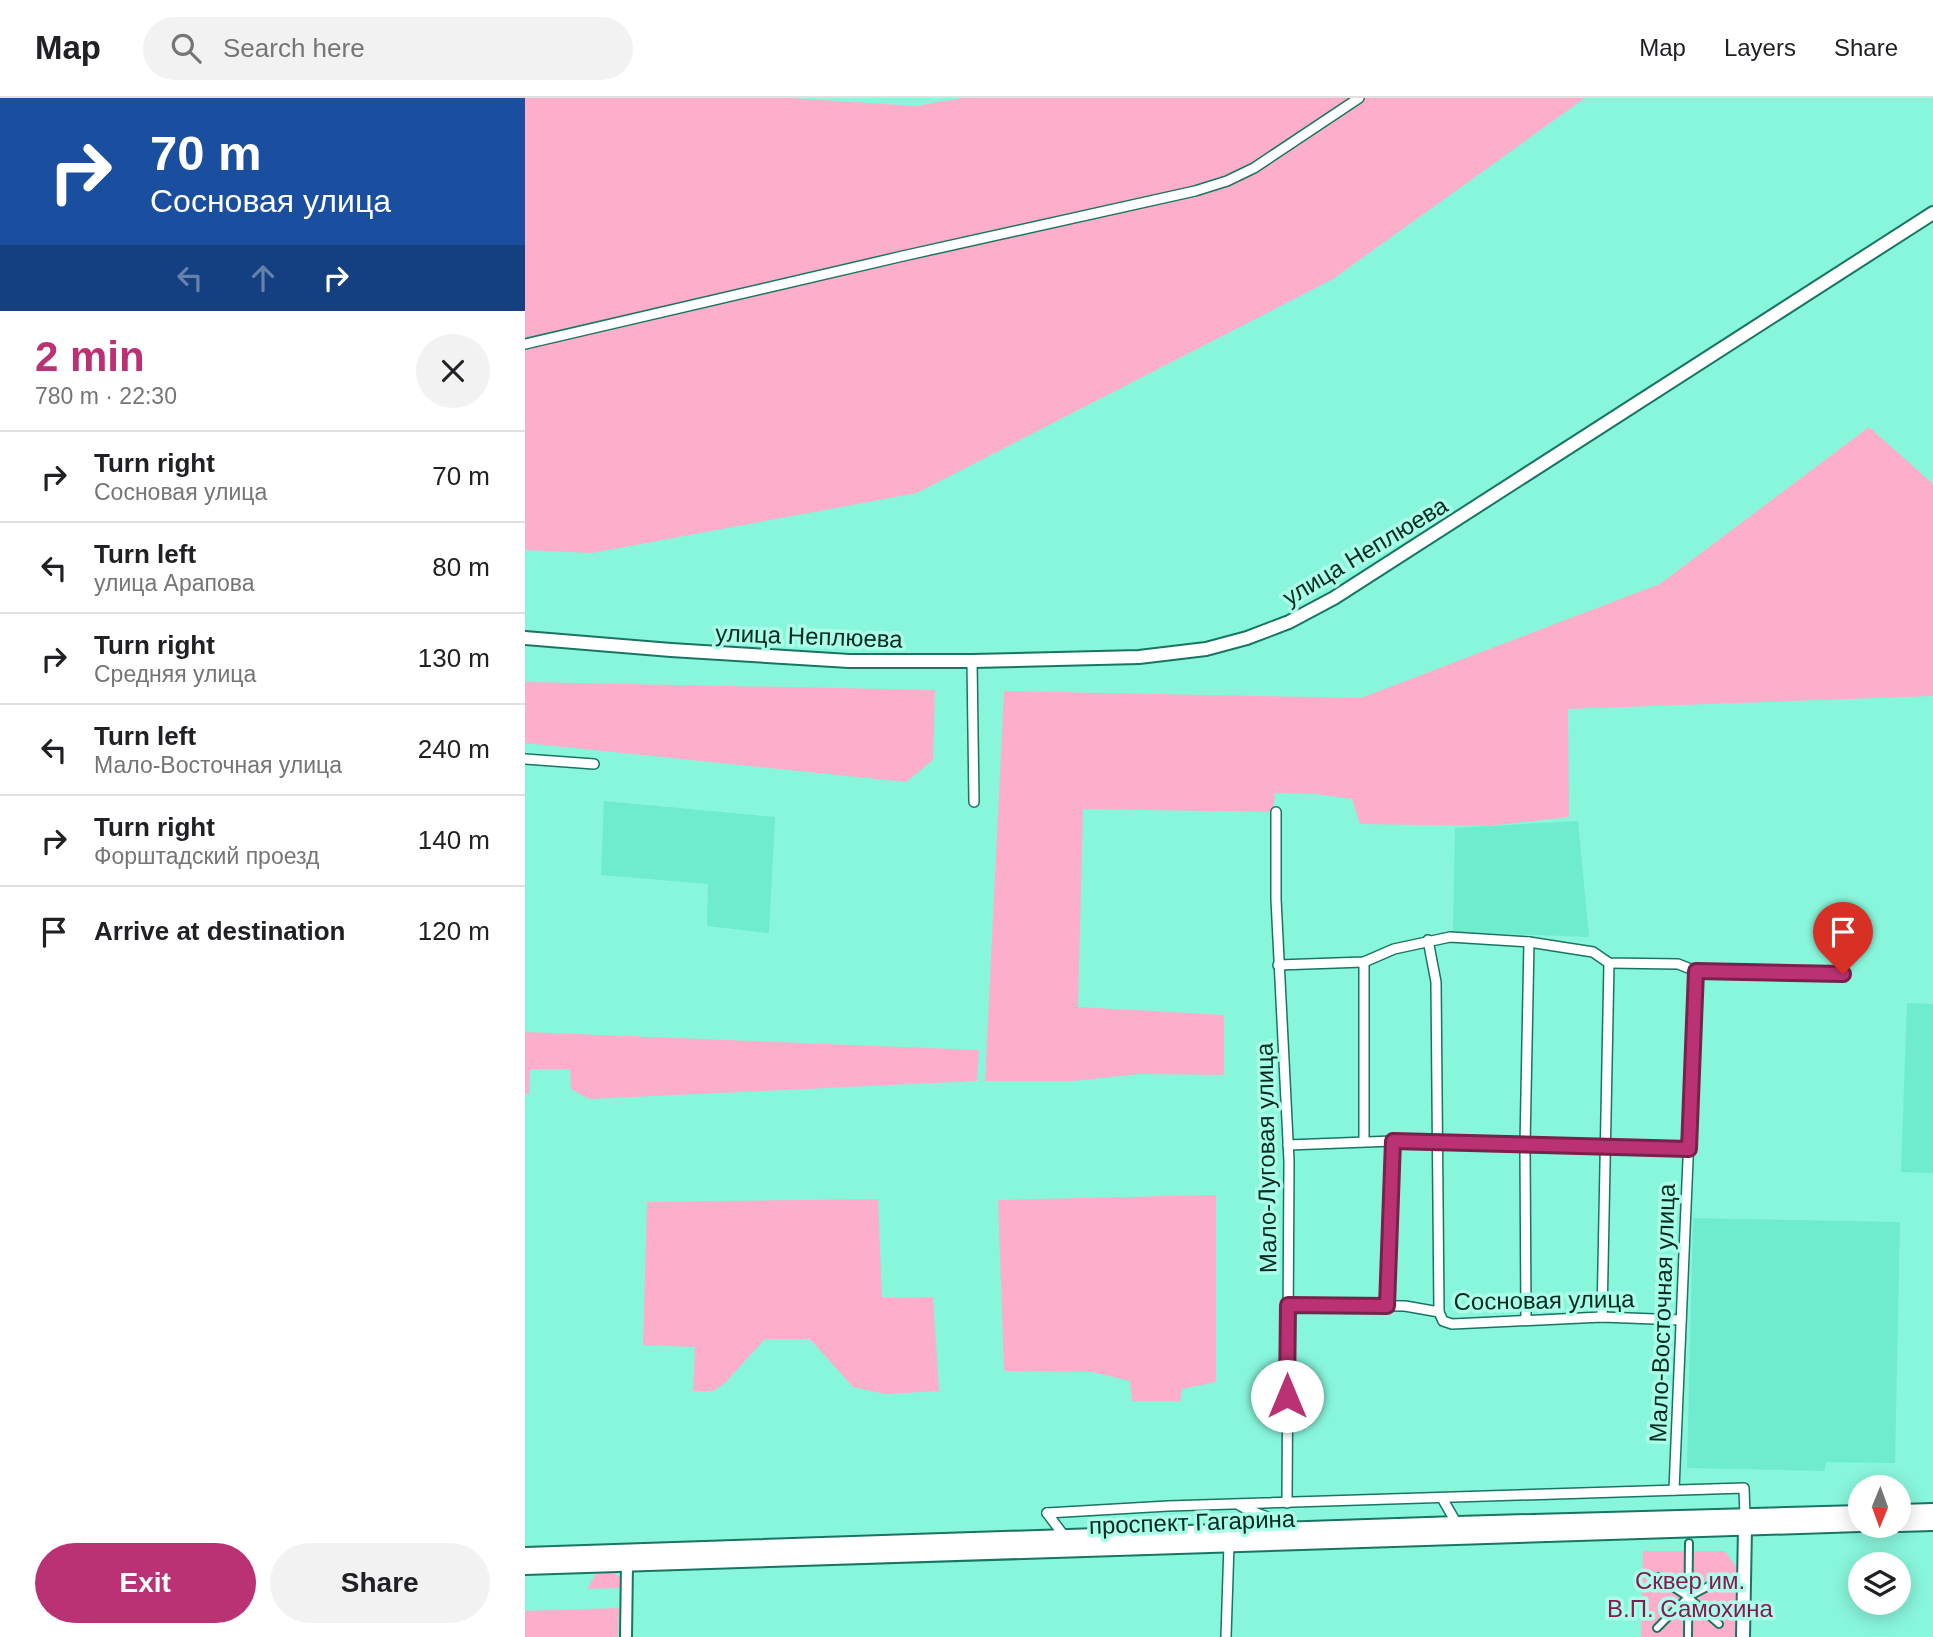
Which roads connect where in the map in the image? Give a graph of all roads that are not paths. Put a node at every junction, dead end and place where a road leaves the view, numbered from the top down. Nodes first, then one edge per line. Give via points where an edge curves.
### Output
1 (1359, 98) edge
2 (1933, 213) edge
3 (525, 344) edge
4 (525, 638) edge
5 (972, 661) junction
6 (525, 759) edge
7 (594, 764) dead end
8 (974, 802) dead end
9 (1276, 812) dead end
10 (1428, 940) junction
11 (1529, 942) junction
12 (1364, 962) junction
13 (1609, 963) junction
14 (1278, 965) junction
15 (1696, 971) junction
16 (1843, 974) dead end
17 (1364, 1141) junction
18 (1393, 1141) junction
19 (1436, 1142) junction
20 (1288, 1145) junction
21 (1525, 1145) junction
22 (1606, 1147) junction
23 (1689, 1149) junction
24 (1288, 1305) junction
25 (1387, 1306) junction
26 (1439, 1312) junction
27 (1602, 1317) junction
28 (1526, 1320) junction
29 (1681, 1320) junction
30 (1674, 1490) junction
31 (1441, 1498) junction
32 (1287, 1503) junction
33 (1238, 1504) junction
34 (1933, 1511) edge
35 (1911, 1512) edge
36 (1848, 1514) edge
37 (1745, 1522) junction
38 (1933, 1523) edge
39 (1457, 1524) junction
40 (1848, 1524) edge
41 (1911, 1524) edge
42 (1296, 1530) junction
43 (1065, 1536) junction
44 (1229, 1544) junction
45 (1689, 1544) dead end
46 (525, 1555) edge
47 (627, 1557) junction
48 (525, 1567) edge
49 (1658, 1577) dead end
50 (1722, 1579) dead end
51 (1688, 1597) junction
52 (1720, 1624) dead end
53 (1657, 1628) dead end
54 (626, 1637) edge
55 (1226, 1637) edge
56 (1688, 1637) edge
57 (1743, 1637) edge

1 - 3 street via 1254,168 1195,191
2 - 5 main road, улица Неплюева via 1389,564 1289,622 1226,644 1164,655
4 - 5 main road, улица Неплюева via 801,660
5 - 8 street
6 - 7 street
9 - 14 street, Мало-Луговая улица
10 - 11 street
10 - 12 street
10 - 19 street via 1436,982
11 - 13 street via 1593,952
11 - 21 street
12 - 14 street
12 - 17 street
13 - 15 street via 1678,964
13 - 22 street
14 - 20 street, Мало-Луговая улица
15 - 16 street
15 - 23 street, Мало-Восточная улица
17 - 18 street
17 - 20 street
18 - 19 street
18 - 25 street
19 - 21 street
19 - 26 street
20 - 24 street, Мало-Луговая улица
21 - 22 street
21 - 28 street
22 - 23 street
22 - 27 street
23 - 29 street, Мало-Восточная улица
24 - 25 street, Сосновая улица
24 - 32 street, Мало-Луговая улица
25 - 26 street, Сосновая улица
26 - 28 street, Сосновая улица via 1443,1321 1452,1324
27 - 28 street, Сосновая улица
27 - 29 street, Сосновая улица
29 - 30 street, Мало-Восточная улица
30 - 31 street
30 - 37 street via 1744,1488
31 - 32 street
31 - 39 street
32 - 33 street
33 - 42 street
33 - 43 street via 1047,1513
34 - 35 main road
36 - 37 main road, проспект Гагарина
37 - 39 main road, проспект Гагарина
37 - 40 main road, проспект Гагарина
37 - 44 main road, проспект Гагарина
37 - 57 main road
38 - 41 main road
39 - 42 main road, проспект Гагарина
42 - 43 main road, проспект Гагарина
43 - 47 main road, проспект Гагарина
44 - 47 main road, проспект Гагарина
44 - 55 street
45 - 51 street
46 - 47 main road, проспект Гагарина
47 - 48 main road, проспект Гагарина
47 - 54 street
49 - 51 street
50 - 51 street
51 - 52 street
51 - 53 street
51 - 56 street

